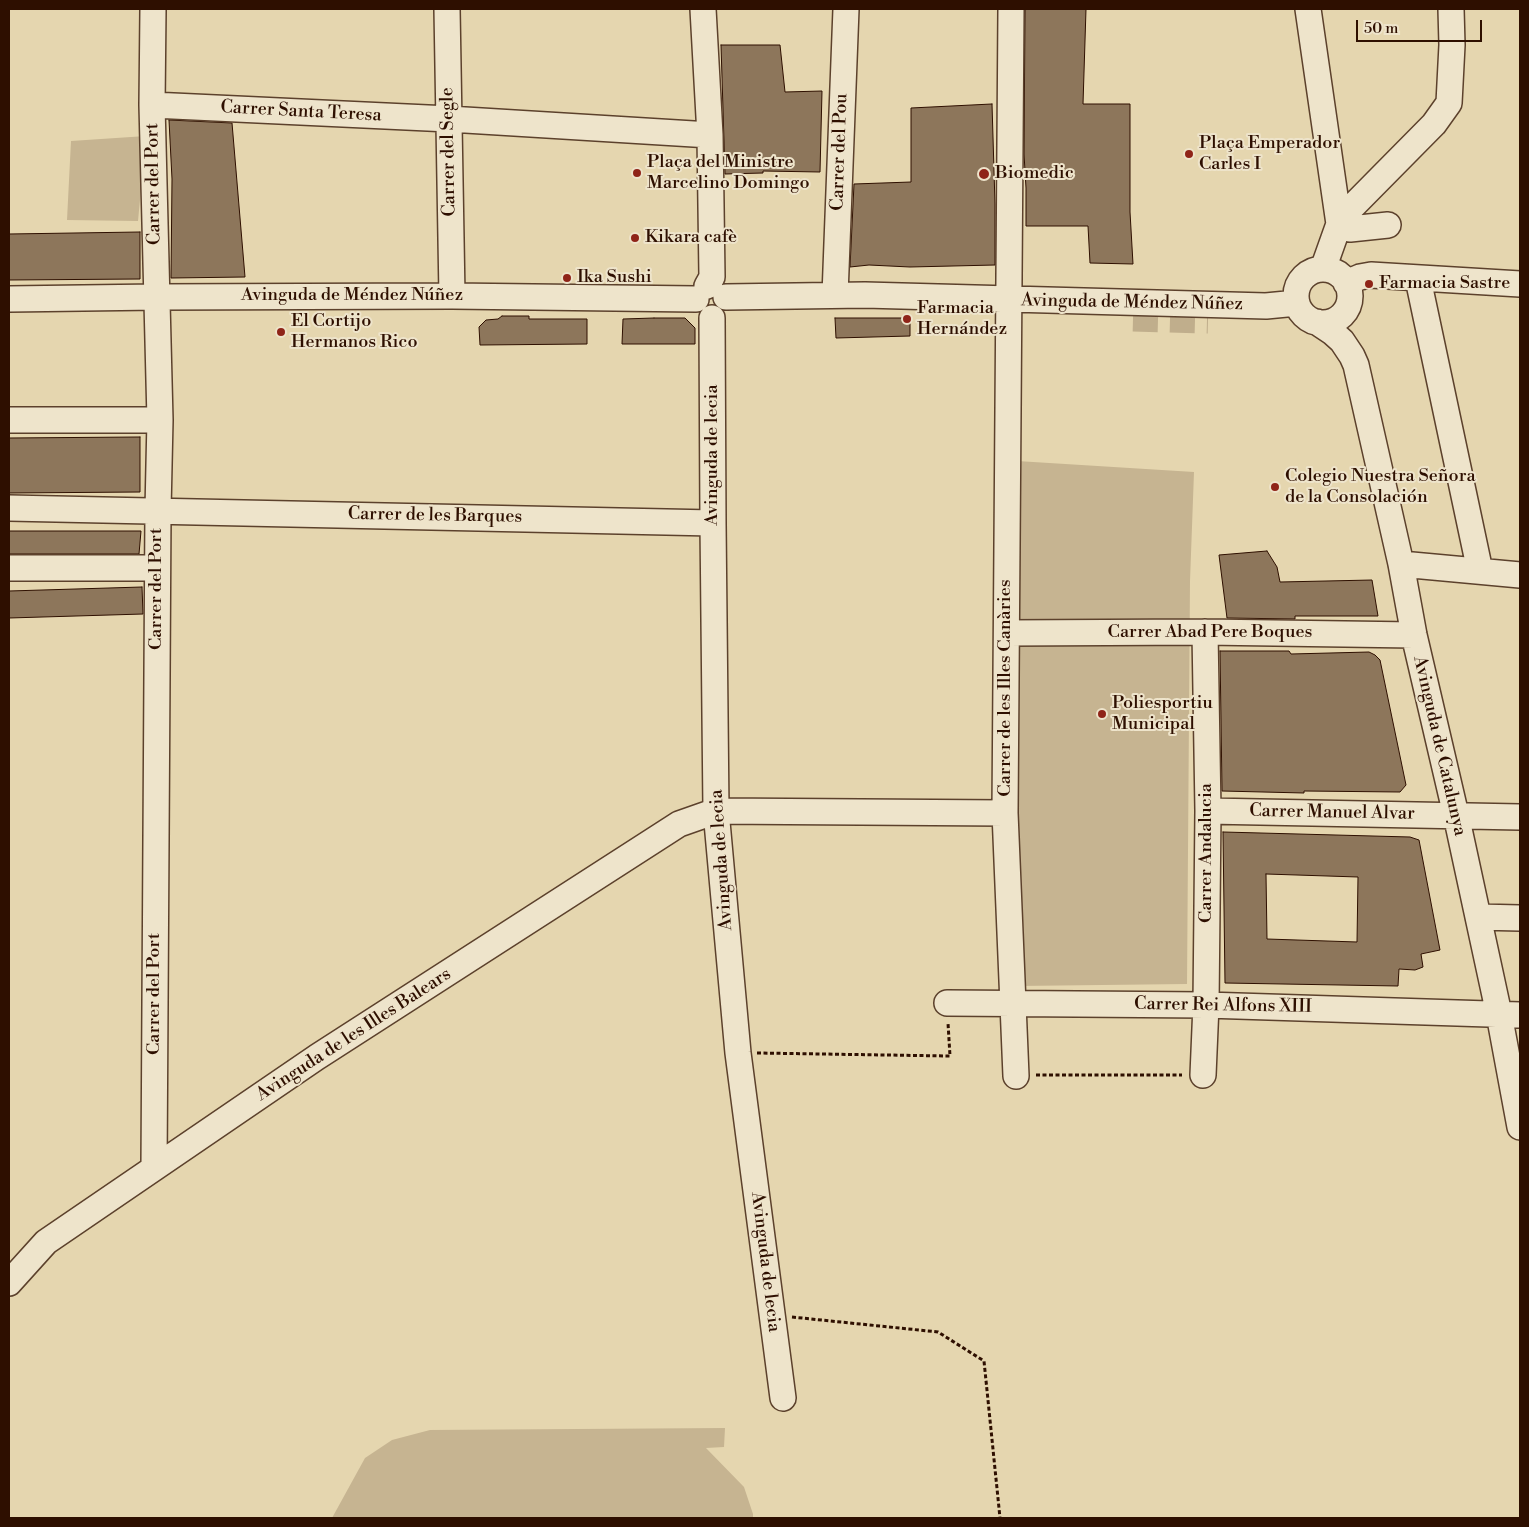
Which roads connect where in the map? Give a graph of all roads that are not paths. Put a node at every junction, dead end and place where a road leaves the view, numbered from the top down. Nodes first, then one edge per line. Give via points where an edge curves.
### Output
1 (153, 9) edge
2 (447, 9) edge
3 (704, 9) edge
4 (846, 9) edge
5 (1011, 9) edge
6 (1308, 9) edge
7 (1451, 9) edge
8 (152, 105) junction
9 (449, 119) junction
10 (710, 135) junction
11 (1388, 225) dead end
12 (1344, 227) junction
13 (1323, 269) junction
14 (1418, 279) junction
15 (1520, 284) edge
16 (710, 294) junction
17 (1346, 294) junction
18 (835, 295) junction
19 (157, 296) junction
20 (452, 296) junction
21 (9, 299) edge
22 (1009, 300) junction
23 (1059, 301) junction
24 (1306, 314) junction
25 (1133, 319) tunnel mouth
26 (1208, 321) tunnel mouth
27 (1356, 365) junction
28 (9, 420) edge
29 (160, 420) junction
30 (9, 508) edge
31 (158, 510) junction
32 (713, 523) junction
33 (1401, 564) junction
34 (9, 568) edge
35 (157, 568) junction
36 (1480, 571) junction
37 (1520, 575) edge
38 (1205, 632) junction
39 (1007, 633) junction
40 (1414, 635) junction
41 (1208, 810) junction
42 (716, 811) junction
43 (1005, 813) junction
44 (1456, 815) junction
45 (1520, 816) edge
46 (1478, 918) junction
47 (1520, 918) edge
48 (946, 1003) road end
49 (1013, 1004) junction
50 (1206, 1005) junction
51 (1510, 1014) edge
52 (1203, 1075) road end
53 (1016, 1076) road end
54 (1520, 1127) edge
55 (154, 1168) junction
56 (9, 1283) edge
57 (783, 1398) dead end

1 - 8 street, Carrer del Port
2 - 9 street, Carrer del Segle
3 - 10 street
4 - 18 street, Carrer del Pou
5 - 22 street, Carrer de les Illes Canàries
6 - 12 street
7 - 12 street via 1449,102 1434,124 1351,208
8 - 9 street, Carrer Santa Teresa
8 - 19 street, Carrer del Port
9 - 10 street
9 - 20 street, Carrer del Segle
10 - 16 street
11 - 12 street
12 - 13 street
13 - 17 street via 1337,273
13 - 24 street via 1307,274 1297,287 1296,295
14 - 15 street
14 - 17 street via 1360,277
14 - 36 street
16 - 18 street, Avinguda de Méndez Núñez
16 - 20 street, Avinguda de Méndez Núñez
16 - 32 street, Avinguda de lecia via 726,307 712,318
17 - 24 street via 1343,313 1329,322
17 - 27 street, Avinguda de Catalunya
18 - 22 street, Avinguda de Méndez Núñez
19 - 20 street, Avinguda de Méndez Núñez
19 - 21 street, Avinguda de Méndez Núñez
19 - 29 street, Carrer del Port
22 - 23 street, Avinguda de Méndez Núñez
22 - 39 street, Carrer de les Illes Canàries
23 - 24 street, Avinguda de Méndez Núñez via 1266,306
23 - 25 street via 1090,317
24 - 26 street via 1253,322
24 - 27 street, Avinguda de Catalunya via 1342,341
27 - 33 street, Avinguda de Catalunya
28 - 29 street
29 - 31 street, Carrer del Port
30 - 31 street, Carrer de les Barques
31 - 32 street, Carrer de les Barques
31 - 35 street, Carrer del Port
32 - 42 street, Avinguda de lecia
33 - 36 street
33 - 40 street, Avinguda de Catalunya
34 - 35 street
35 - 55 street, Carrer del Port
36 - 37 street
38 - 39 street, Carrer Abad Pere Boques
38 - 40 street, Carrer Abad Pere Boques
38 - 41 street, Carrer Andalucia
39 - 43 street, Carrer de les Illes Canàries
40 - 44 street, Avinguda de Catalunya
41 - 44 street, Carrer Manuel Alvar
41 - 50 street, Carrer Andalucia
42 - 43 street, Avinguda de les Illes Balears
42 - 55 street, Avinguda de les Illes Balears via 679,824 317,1057
42 - 57 street, Avinguda de lecia via 738,1053
43 - 49 street, Carrer de les Illes Canàries
44 - 45 street, Carrer Manuel Alvar
44 - 46 street, Avinguda de Catalunya
46 - 47 street
46 - 51 street, Avinguda de Catalunya
48 - 49 street, Carrer Rei Alfons XIII
49 - 50 street, Carrer Rei Alfons XIII
49 - 53 street, Carrer de les Illes Canàries
50 - 51 street, Carrer Rei Alfons XIII
50 - 52 street, Carrer Andalucia
51 - 54 street, Avinguda de Catalunya
55 - 56 street, Avinguda de les Illes Balears via 46,1242

